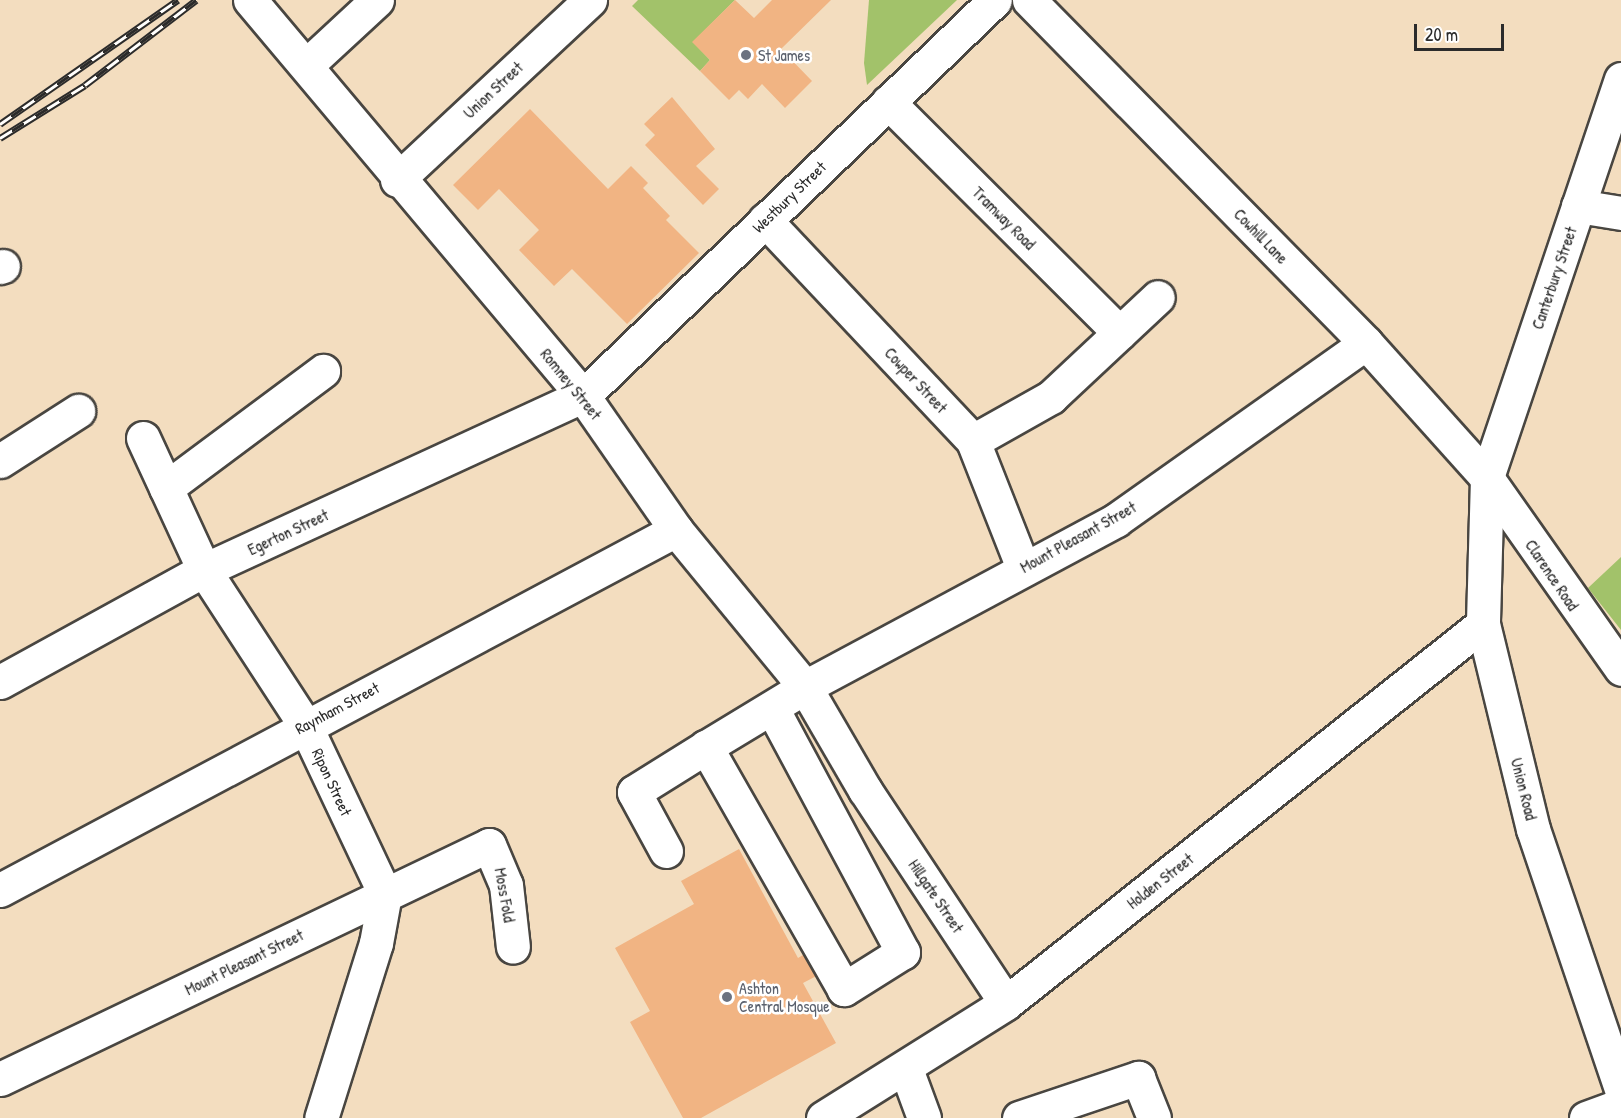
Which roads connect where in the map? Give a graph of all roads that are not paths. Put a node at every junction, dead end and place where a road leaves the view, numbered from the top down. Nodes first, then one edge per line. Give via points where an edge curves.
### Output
1 (250, 0) edge
2 (377, 0) edge
3 (590, 0) edge
4 (995, 0) edge
5 (1029, 0) edge
6 (308, 64) junction
7 (1621, 79) edge
8 (888, 102) junction
9 (397, 180) junction
10 (1578, 206) junction
11 (1621, 213) edge
12 (765, 220) junction
13 (1158, 297) dead end
14 (1120, 333) junction
15 (1366, 343) junction
16 (323, 371) dead end
17 (583, 396) junction
18 (78, 411) dead end
19 (143, 438) dead end
20 (973, 441) junction
21 (0, 461) edge
22 (1487, 478) junction
23 (166, 488) junction
24 (676, 530) junction
25 (1023, 568) junction
26 (204, 570) junction
27 (1483, 624) junction
28 (1621, 669) edge
29 (0, 682) edge
30 (805, 687) junction
31 (773, 710) junction
32 (305, 724) junction
33 (706, 747) junction
34 (870, 797) junction
35 (836, 828) junction
36 (489, 845) joint
37 (666, 851) dead end
38 (0, 890) edge
39 (385, 894) junction
40 (513, 947) dead end
41 (1006, 1003) junction
42 (906, 1069) junction
43 (0, 1079) edge
44 (1621, 1089) edge
45 (1621, 1105) edge
46 (321, 1118) edge
47 (823, 1118) edge
48 (924, 1118) edge
49 (1019, 1118) edge
50 (1154, 1118) edge
51 (1586, 1118) edge

1 - 6 street, Romney Street
2 - 6 street
3 - 9 street, Union Street
4 - 8 street, Westbury Street
5 - 15 street, Cowhill Lane
6 - 9 street, Romney Street
7 - 10 street, Canterbury Street
8 - 12 street, Westbury Street
8 - 14 street, Tramway Road
9 - 17 street, Romney Street
10 - 11 street
10 - 22 street, Canterbury Street
12 - 17 street, Westbury Street
12 - 20 street, Cowper Street
13 - 14 street
14 - 20 street via 1051,396
15 - 22 street, Cowhill Lane
15 - 25 street, Mount Pleasant Street via 1116,520
16 - 23 street
17 - 24 street, Romney Street
17 - 26 street, Egerton Street
18 - 21 street
19 - 23 street, Ripon Street
20 - 25 street, Cowper Street
22 - 27 street, Union Road
22 - 28 street, Clarence Road
23 - 26 street, Ripon Street
24 - 30 street, Romney Street
24 - 32 street, Raynham Street
25 - 30 street, Mount Pleasant Street
26 - 29 street, Egerton Street
26 - 32 street, Ripon Street
27 - 41 street, Holden Street
27 - 44 street, Union Road via 1533,829
30 - 31 street, Mount Pleasant Street
30 - 34 street, Romney Street
31 - 33 street, Mount Pleasant Street
31 - 35 street
32 - 38 street, Raynham Street
32 - 39 street, Ripon Street
33 - 35 street via 844,989 903,952
33 - 37 street, Mount Pleasant Street via 634,792
34 - 35 street
34 - 41 street, Hillgate Street
36 - 39 street, Mount Pleasant Street
36 - 40 street, Moss Fold via 506,885
39 - 43 street, Mount Pleasant Street
39 - 46 street via 376,944
41 - 42 street, Holden Street
42 - 47 street, Holden Street
42 - 48 street
45 - 51 street
49 - 50 street via 1138,1078

